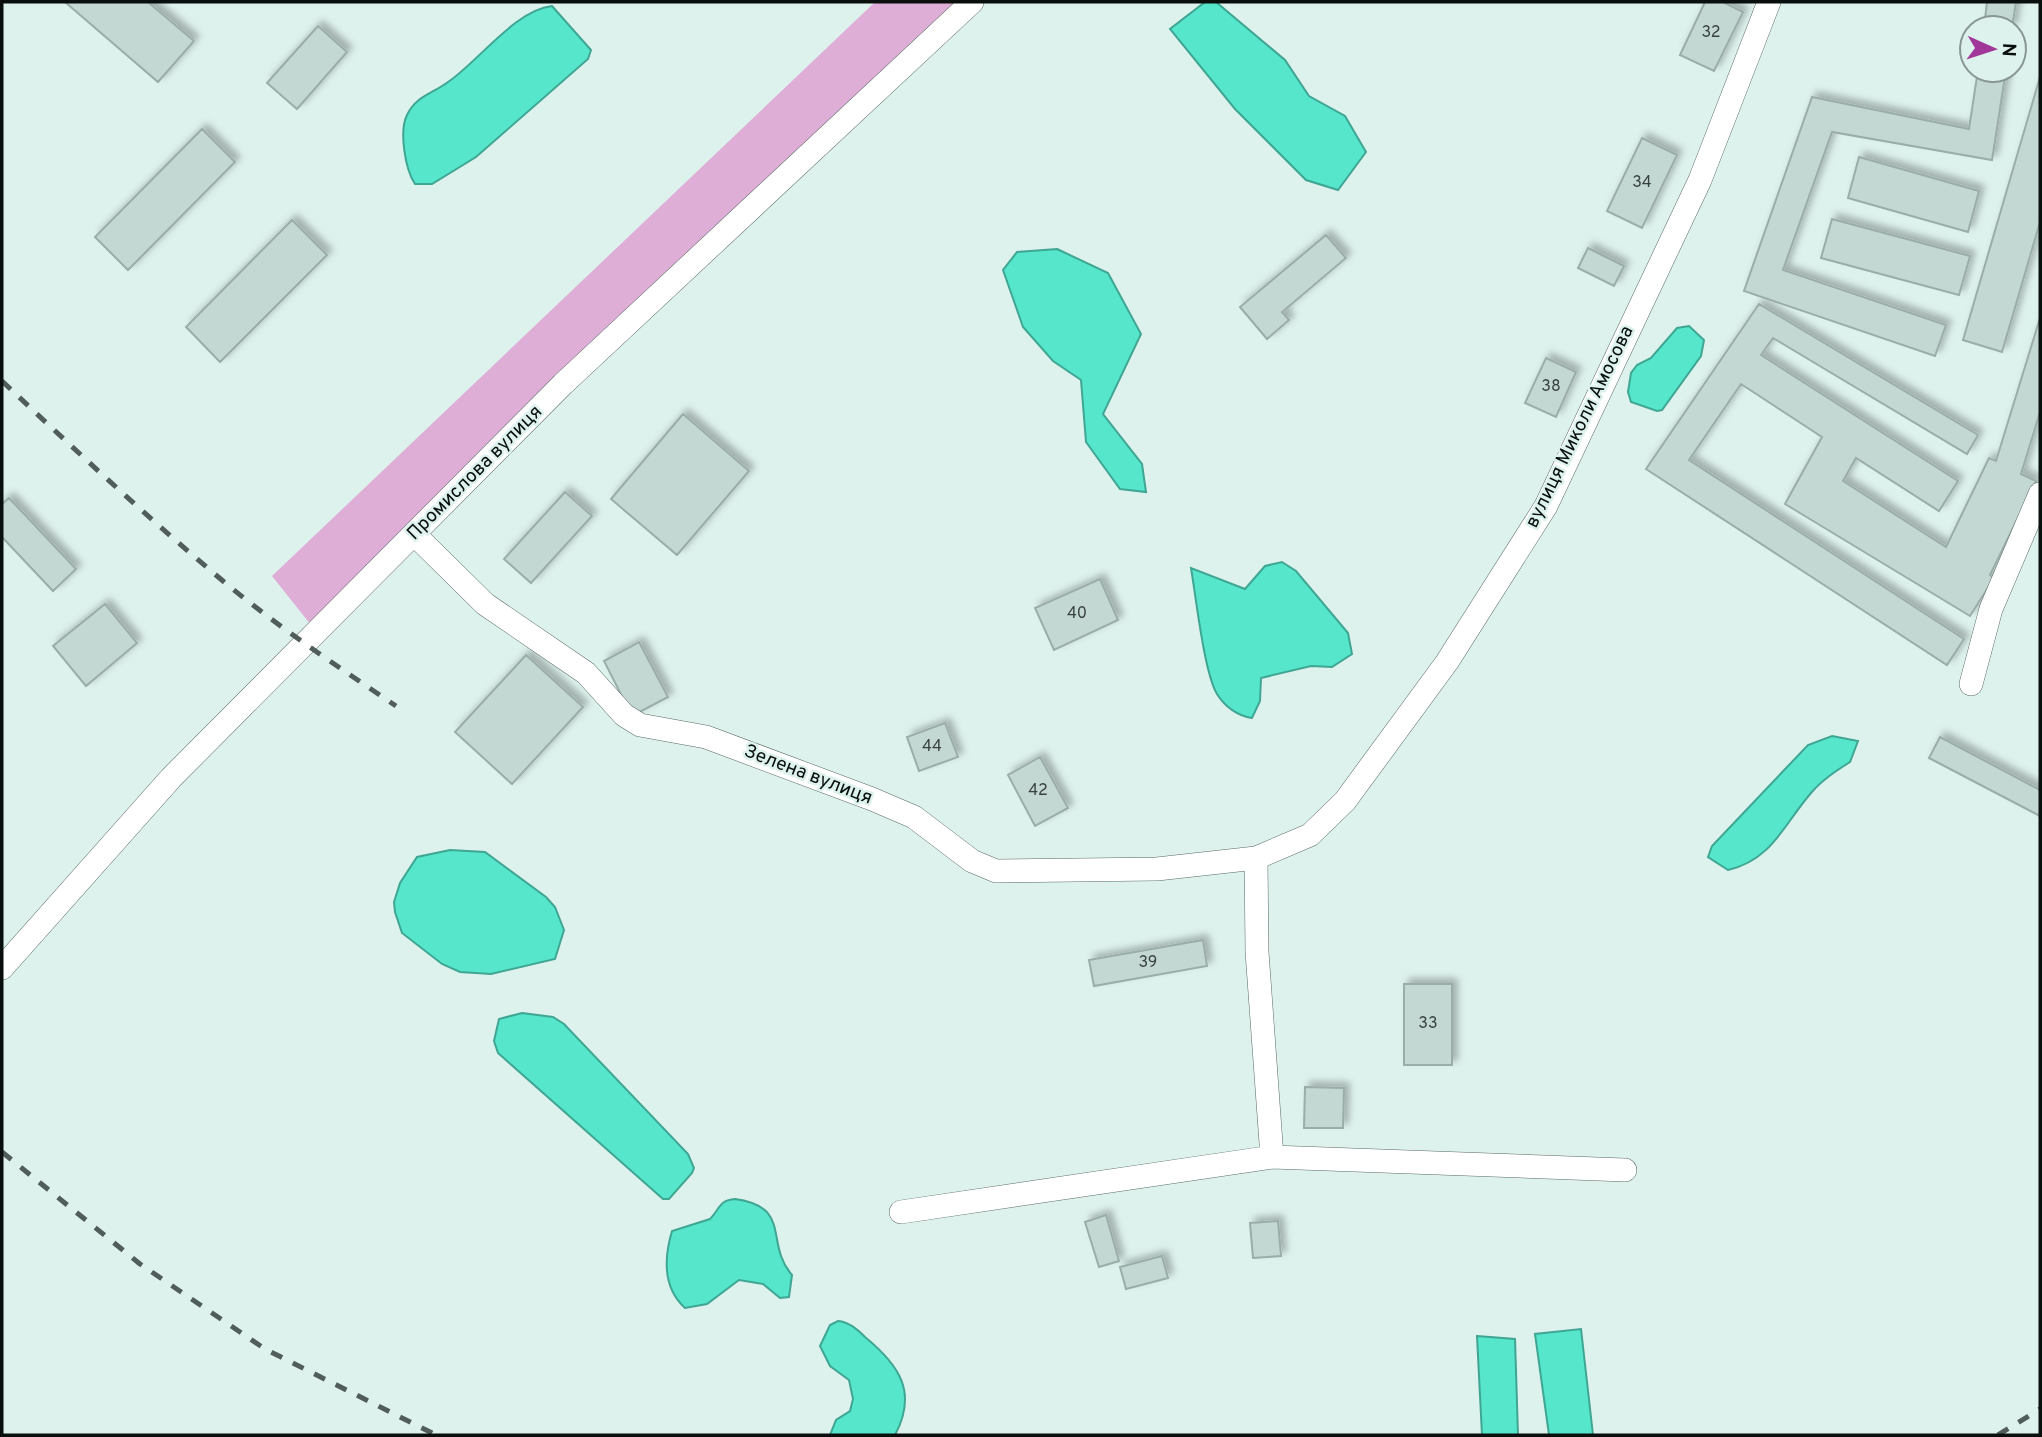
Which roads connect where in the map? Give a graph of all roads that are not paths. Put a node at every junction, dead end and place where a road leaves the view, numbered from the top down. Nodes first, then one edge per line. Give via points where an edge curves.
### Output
1 (972, 2) edge
2 (1769, 2) edge
3 (2040, 494) edge
4 (414, 534) junction
5 (1971, 684) dead end
6 (1256, 858) junction
7 (2, 968) edge
8 (1272, 1157) junction
9 (1625, 1170) dead end
10 (901, 1212) dead end

1 - 4 street, Промислова вулиця via 564,384
2 - 6 street, вулиця Миколи Амосова via 1700,180 1546,506 1447,662 1345,801 1310,835
3 - 5 street via 1991,609
4 - 6 street, Зелена вулиця via 485,604 586,673 624,715 640,724 706,737 883,803 914,817 972,861 996,871 1157,869
4 - 7 street, Промислова вулиця via 171,778
6 - 8 street via 1257,952
8 - 9 street
8 - 10 street

